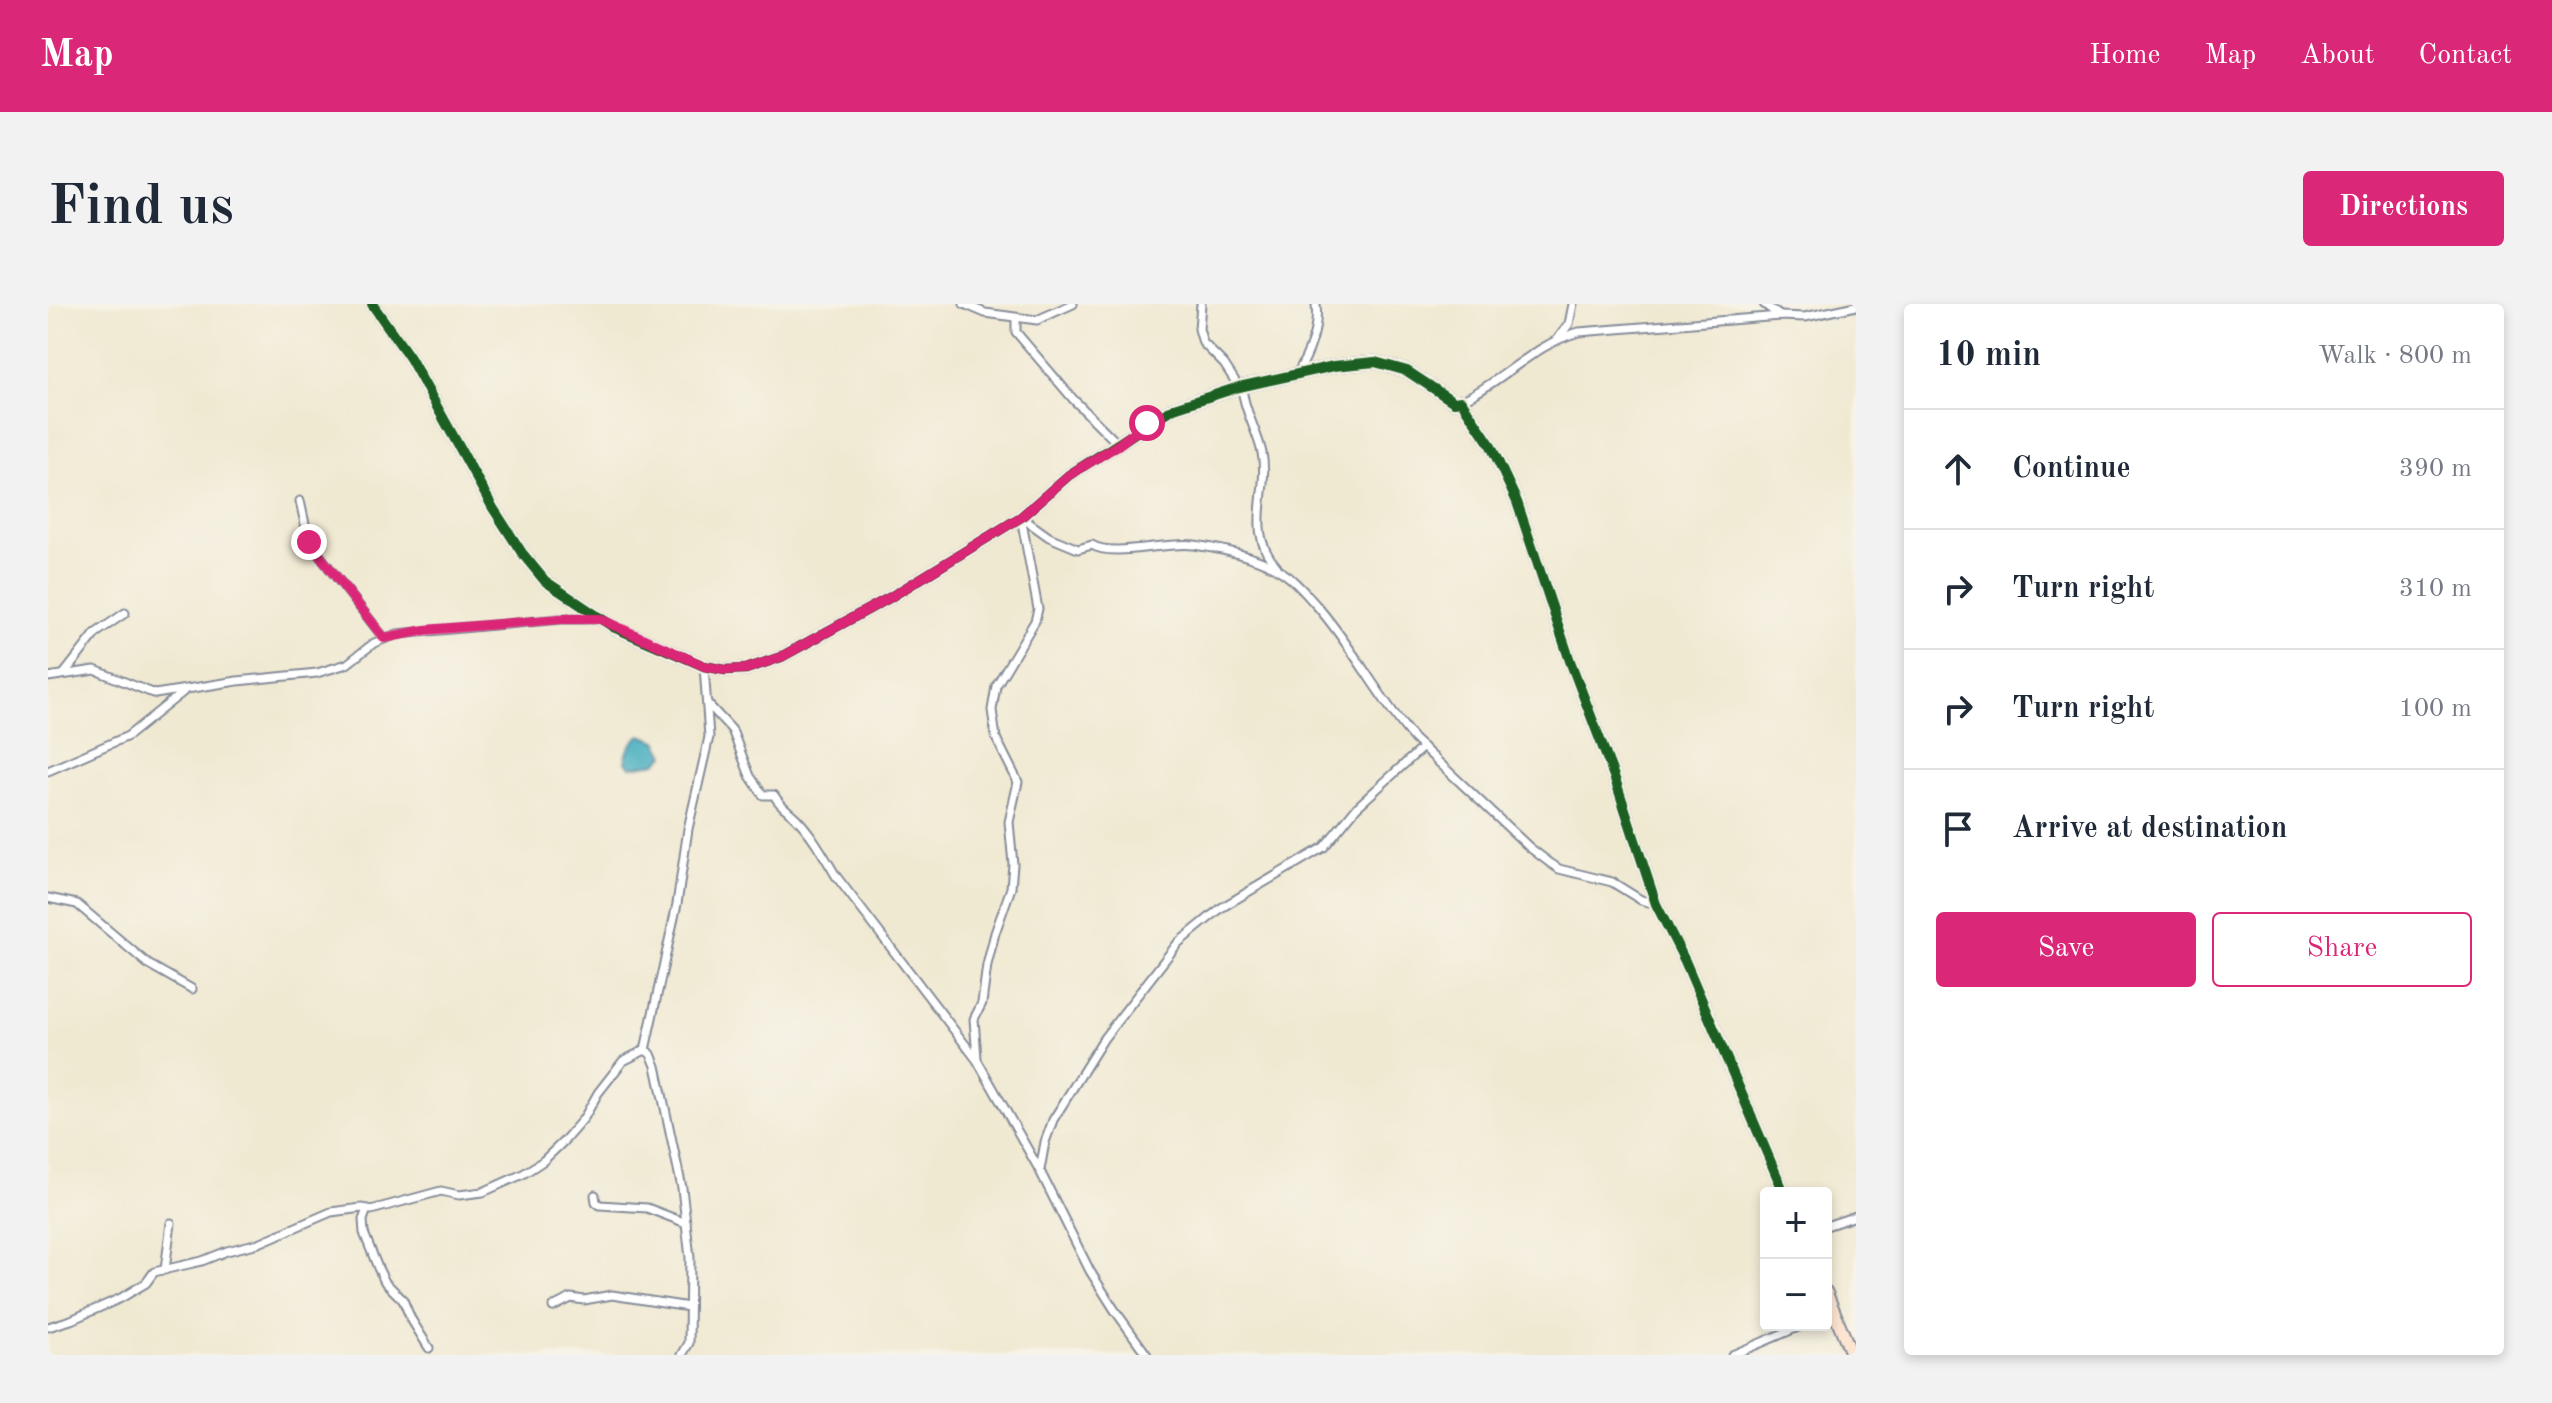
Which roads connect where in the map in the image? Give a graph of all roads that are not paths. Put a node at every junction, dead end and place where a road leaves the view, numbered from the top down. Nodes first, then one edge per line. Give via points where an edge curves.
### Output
1 (372, 304) edge
2 (964, 304) edge
3 (1073, 304) edge
4 (1201, 304) edge
5 (1316, 304) edge
6 (1573, 304) edge
7 (1764, 304) edge
8 (1856, 306) edge
9 (1780, 316) junction
10 (1016, 318) junction
11 (1557, 339) junction
12 (1294, 377) junction
13 (1240, 388) junction
14 (1461, 401) junction
15 (1118, 445) junction
16 (300, 501) dead end
17 (1021, 517) junction
18 (1282, 571) junction
19 (125, 613) dead end
20 (600, 619) junction
21 (384, 638) junction
22 (704, 666) junction
23 (64, 674) junction
24 (48, 677) edge
25 (185, 690) junction
26 (708, 704) junction
27 (1423, 747) junction
28 (48, 771) edge
29 (48, 898) edge
30 (1656, 904) junction
31 (192, 989) dead end
32 (645, 1050) junction
33 (977, 1060) junction
34 (1040, 1171) junction
35 (1781, 1187) edge
36 (595, 1195) dead end
37 (367, 1209) junction
38 (1856, 1216) edge
39 (171, 1223) dead end
40 (686, 1223) junction
41 (1832, 1224) edge
42 (165, 1270) junction
43 (553, 1307) dead end
44 (689, 1307) junction
45 (1832, 1317) edge
46 (48, 1327) edge
47 (1789, 1331) edge
48 (429, 1348) dead end
49 (682, 1355) edge
50 (1147, 1355) edge
51 (1732, 1355) edge
52 (1852, 1355) edge

1 - 20 street via 410,358 522,553 545,581
2 - 10 street
3 - 10 street via 1037,320
4 - 13 street via 1203,343
5 - 12 street via 1309,355
6 - 11 street via 1569,324
7 - 9 street
8 - 9 street via 1805,317
9 - 11 street via 1579,332
10 - 15 street via 1016,332
11 - 14 street
12 - 13 street
12 - 14 street via 1375,362 1407,371 1454,402
13 - 15 street via 1174,408
13 - 18 street via 1262,454 1261,529 1272,561
14 - 30 street via 1490,444 1517,502
15 - 17 street via 1069,475
16 - 21 street via 309,542
17 - 18 street via 1078,549 1193,544
17 - 22 street via 781,657 746,669
17 - 33 street via 1038,609 993,698 996,738 1018,782 1009,822 1011,888 974,1019
18 - 27 street via 1329,620 1400,723
19 - 23 street via 96,633
20 - 21 street via 425,630
20 - 22 street
21 - 25 street via 347,664 317,673
22 - 26 street
23 - 24 street
23 - 25 street via 95,670 155,694
25 - 28 street via 128,736
26 - 32 street via 709,737
26 - 33 street via 732,730 763,795 774,795 796,817
27 - 30 street via 1550,863 1612,882
27 - 34 street via 1356,808 1324,847 1230,903 1178,943 1104,1038 1053,1120
29 - 31 street via 77,904 148,964
30 - 35 street
32 - 37 street via 623,1061 564,1141 523,1174 483,1192 441,1191
32 - 40 street via 656,1066
33 - 34 street
34 - 50 street via 1090,1271
36 - 40 street via 600,1205 647,1208
37 - 42 street via 331,1212 270,1240
37 - 48 street via 364,1233 378,1268
38 - 41 street
39 - 42 street
40 - 44 street
42 - 46 street via 154,1272 146,1283 113,1302
43 - 44 street via 571,1298 612,1295
44 - 49 street via 689,1343
45 - 52 street
47 - 51 street

